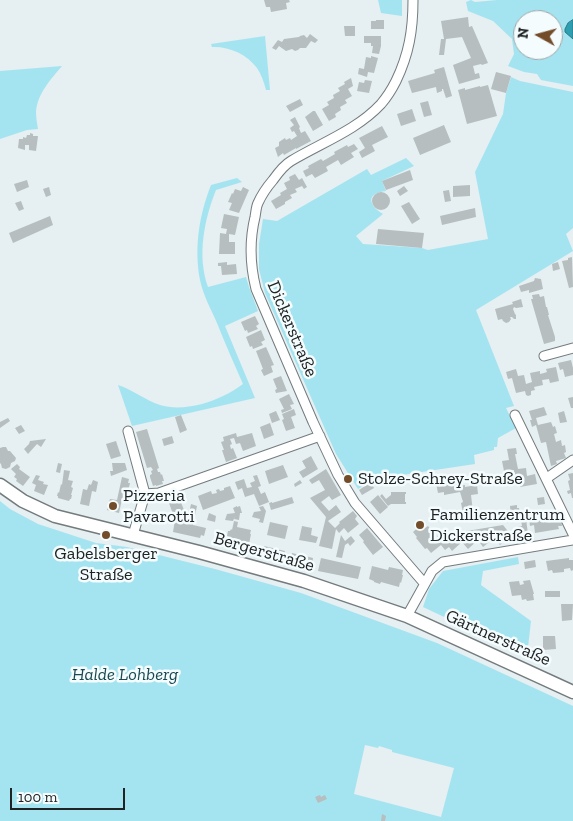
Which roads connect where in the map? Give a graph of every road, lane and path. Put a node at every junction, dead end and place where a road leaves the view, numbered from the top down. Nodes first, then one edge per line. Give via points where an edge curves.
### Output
1 (413, 0) edge
2 (573, 348) edge
3 (544, 356) dead end
4 (515, 415) dead end
5 (128, 431) dead end
6 (320, 436) junction
7 (573, 460) edge
8 (547, 478) junction
9 (0, 485) edge
10 (145, 494) junction
11 (573, 534) edge
12 (133, 535) junction
13 (573, 540) edge
14 (424, 583) junction
15 (407, 616) junction
16 (573, 692) edge

1 - 6 street, Dickerstraße via 408,48 388,96 352,127 289,162 257,204 251,240 256,289
2 - 3 street
4 - 8 street
5 - 10 street
6 - 10 street via 159,493
6 - 14 street, Dickerstraße via 338,476 355,503
7 - 8 street
8 - 11 street
9 - 12 main road, Bergerstraße via 23,501 55,516
10 - 12 street
12 - 15 main road, Bergerstraße via 304,581
13 - 14 street via 443,562
14 - 15 street
15 - 16 main road, Gärtnerstraße

